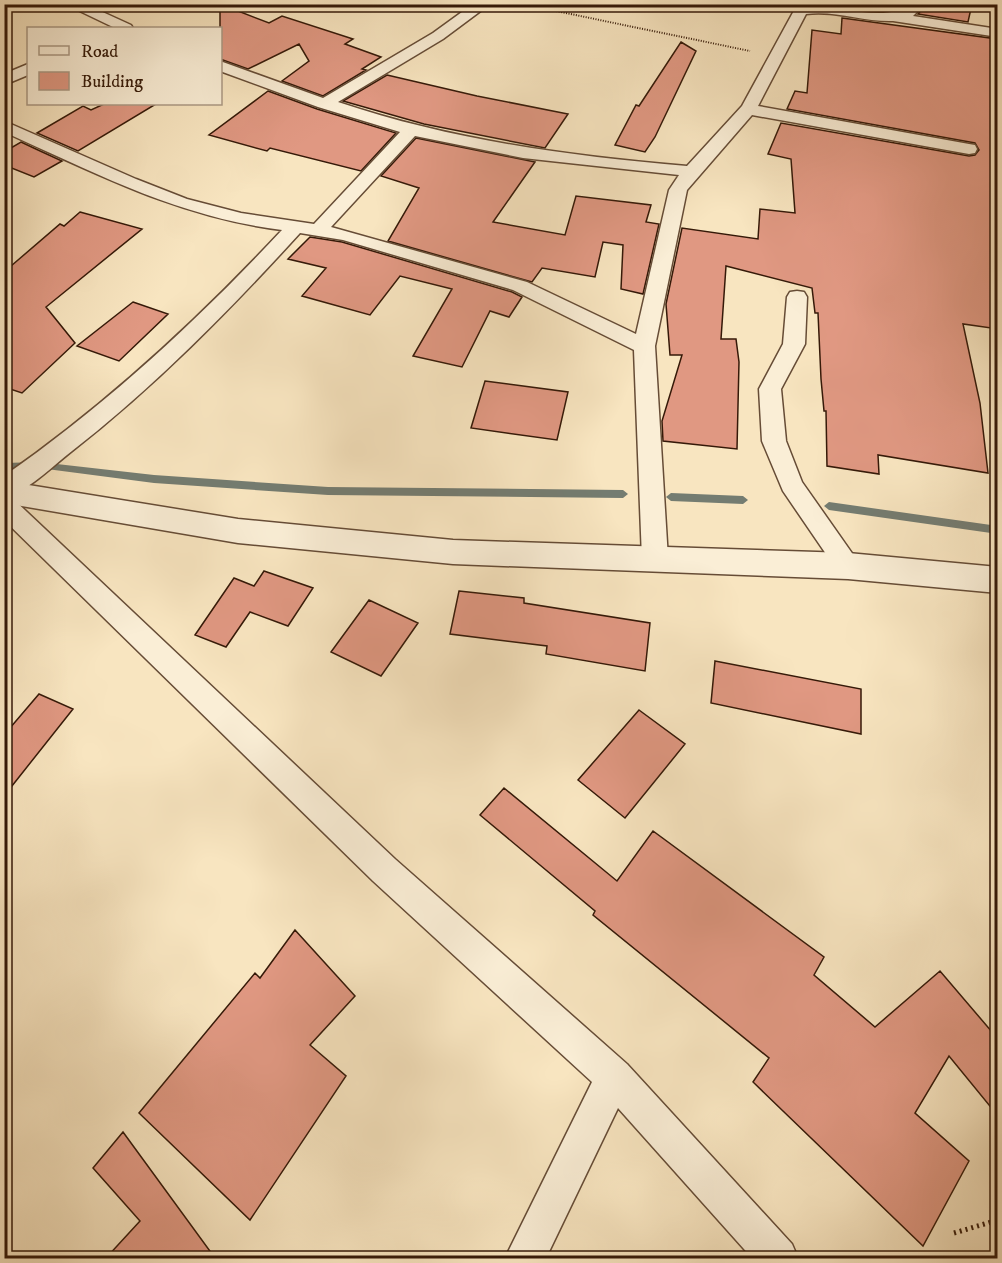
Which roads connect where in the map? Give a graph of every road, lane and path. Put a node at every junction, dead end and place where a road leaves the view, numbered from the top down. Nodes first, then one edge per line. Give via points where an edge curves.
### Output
1 (483, 4) edge
2 (522, 4) edge
3 (918, 4) edge
4 (78, 12) edge
5 (893, 17) junction
6 (123, 27) edge
7 (998, 33) edge
8 (779, 55) junction
9 (222, 66) edge
10 (27, 69) edge
11 (4, 80) edge
12 (324, 104) junction
13 (748, 109) junction
14 (4, 126) edge
15 (412, 129) junction
16 (969, 149) dead end
17 (690, 171) junction
18 (294, 228) junction
19 (319, 229) junction
20 (798, 297) dead end
21 (644, 346) junction
22 (4, 491) edge
23 (4, 504) edge
24 (655, 559) junction
25 (848, 566) junction
26 (998, 580) edge
27 (614, 1077) junction
28 (998, 1220) edge
29 (954, 1233) dead end
30 (525, 1258) edge
31 (778, 1258) edge

1 - 12 street via 438,36
2 - 8 path
3 - 5 street via 910,13
4 - 6 street
5 - 7 street
5 - 8 street via 817,8 801,10
8 - 13 street
9 - 12 street
10 - 11 street
12 - 15 street
13 - 16 street
13 - 17 street
14 - 18 street via 108,175 206,211
15 - 17 street via 578,161
15 - 19 street
17 - 21 street via 678,190
18 - 19 street
18 - 22 street via 214,314 146,377 95,422
19 - 21 street via 520,286
20 - 25 street via 794,344 770,389 774,441 791,485
21 - 24 street
22 - 24 street via 238,531 453,552
23 - 27 street via 384,870
24 - 25 street
25 - 26 street
27 - 30 street
27 - 31 street
28 - 29 path

